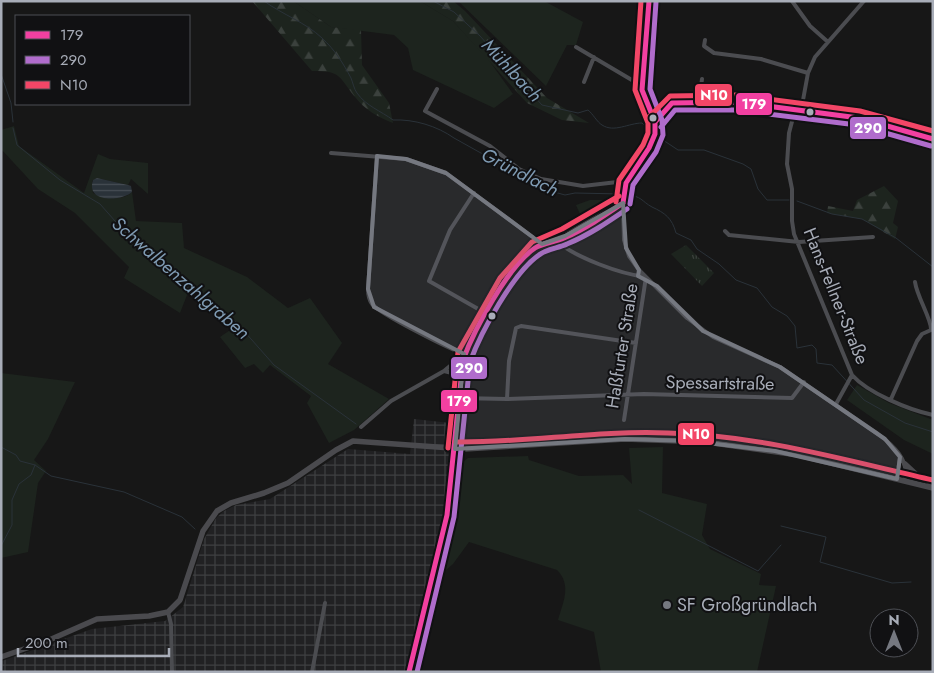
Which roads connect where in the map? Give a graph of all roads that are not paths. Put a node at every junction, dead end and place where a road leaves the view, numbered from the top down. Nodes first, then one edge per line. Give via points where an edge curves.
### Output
1 (649, 1) edge
2 (792, 1) edge
3 (864, 1) edge
4 (704, 40) dead end
5 (828, 42) junction
6 (576, 47) dead end
7 (594, 57) junction
8 (808, 72) junction
9 (702, 79) dead end
10 (584, 82) dead end
11 (642, 86) junction
12 (437, 89) dead end
13 (699, 101) junction
14 (794, 110) junction
15 (801, 111) junction
16 (655, 122) junction
17 (933, 139) edge
18 (331, 153) dead end
19 (377, 156) junction
20 (626, 183) junction
21 (474, 193) junction
22 (623, 201) junction
23 (725, 231) dead end
24 (873, 237) dead end
25 (556, 241) junction
26 (799, 242) junction
27 (542, 244) junction
28 (639, 270) junction
29 (636, 276) junction
30 (646, 277) junction
31 (915, 282) dead end
32 (487, 314) junction
33 (932, 330) edge
34 (636, 343) junction
35 (464, 357) junction
36 (444, 371) junction
37 (850, 377) junction
38 (461, 382) junction
39 (804, 382) junction
40 (627, 395) junction
41 (459, 398) junction
42 (507, 399) junction
43 (891, 399) junction
44 (836, 404) junction
45 (933, 408) edge
46 (932, 415) edge
47 (624, 420) dead end
48 (360, 427) dead end
49 (455, 449) junction
50 (900, 457) junction
51 (905, 464) junction
52 (897, 479) junction
53 (904, 481) junction
54 (933, 483) edge
55 (933, 488) edge
56 (325, 603) dead end
57 (168, 612) junction
58 (1, 657) edge
59 (172, 672) edge
60 (312, 672) edge
61 (409, 672) edge

1 - 11 main road
2 - 5 street via 810,26
3 - 5 street
4 - 8 street via 704,46 714,53 760,59
5 - 8 street
6 - 7 street
7 - 10 street
7 - 11 street
8 - 15 street
9 - 13 street
11 - 16 main road via 645,102
12 - 20 street via 425,111 490,146 519,169 541,179 583,186
13 - 14 street via 749,103
13 - 16 street via 670,104
14 - 15 street
14 - 26 street, Hans-Fellner-Straße via 787,164 792,189 792,221
15 - 17 street via 859,118
16 - 20 main road via 648,151
18 - 19 street
19 - 21 street via 425,164 446,173
19 - 35 street via 368,289 370,300 379,310
20 - 22 main road
21 - 27 street
21 - 32 street via 447,237 429,281
22 - 25 main road
22 - 28 street via 626,248
23 - 26 street via 729,235
24 - 26 street
25 - 27 main road
25 - 29 street via 574,252
26 - 37 street, Hans-Fellner-Straße
27 - 32 main road via 530,252 515,270
28 - 29 street
28 - 30 street
29 - 30 street
30 - 34 street, Haßfurter Straße
30 - 39 street via 702,331 773,363
31 - 33 street via 916,294
32 - 35 main road
33 - 43 street via 917,341
34 - 40 street, Haßfurter Straße
34 - 42 street via 521,326 516,328 509,360
35 - 36 street
35 - 38 main road
36 - 38 street via 452,373
36 - 48 street via 391,401
37 - 43 street, Hans-Fellner-Straße
37 - 44 street
38 - 41 main road
39 - 40 street, Spessartstraße via 792,398
39 - 44 street
40 - 42 street
40 - 47 street, Haßfurter Straße
41 - 42 street
41 - 49 main road
43 - 46 street, Hans-Fellner-Straße
44 - 50 street via 891,443
45 - 46 street, Hans-Fellner-Straße
49 - 52 main road via 634,439 706,442 798,455
49 - 57 main road via 353,441 288,483 231,503 211,517 180,600
49 - 61 main road via 440,549
50 - 51 street
50 - 52 street
51 - 53 street
51 - 54 main road via 919,477
52 - 53 main road
53 - 55 main road
56 - 60 street
57 - 58 main road via 155,616 97,619
57 - 59 street

